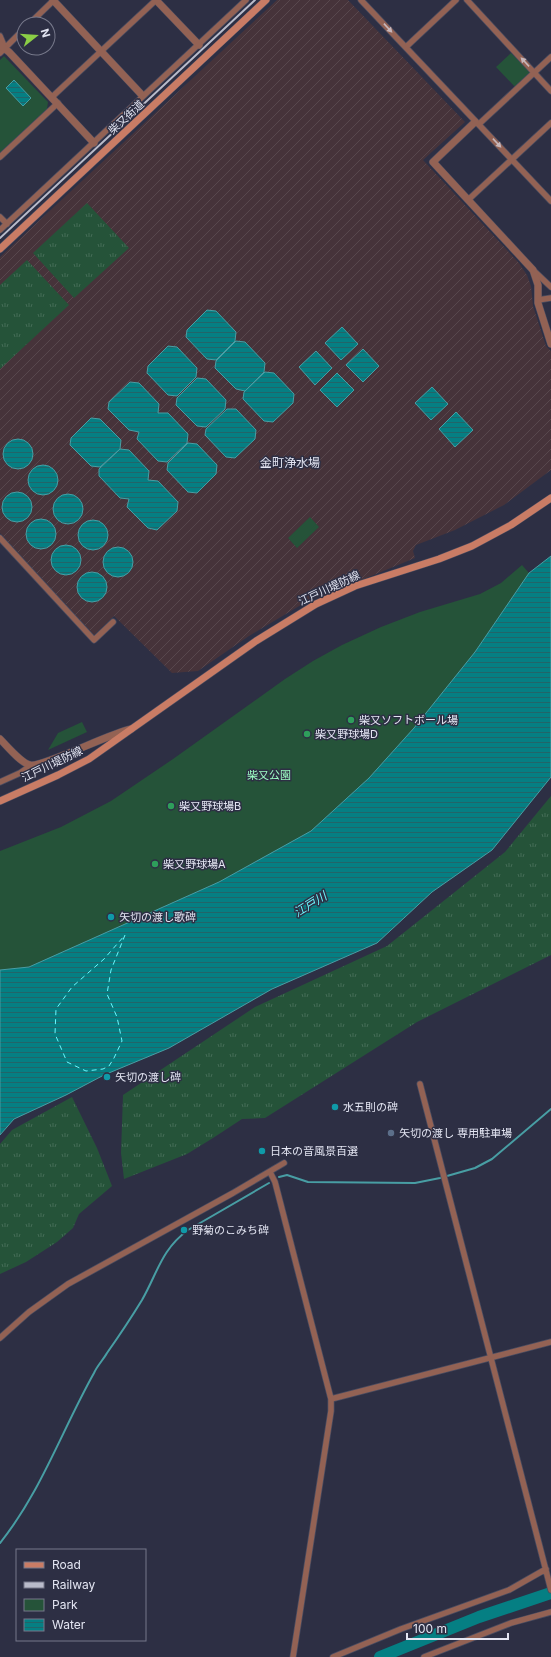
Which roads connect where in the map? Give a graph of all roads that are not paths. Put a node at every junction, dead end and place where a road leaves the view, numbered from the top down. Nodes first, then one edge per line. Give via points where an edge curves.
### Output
1 (54, 0) edge
2 (156, 0) edge
3 (246, 0) edge
4 (266, 0) edge
5 (361, 0) edge
6 (456, 0) edge
7 (467, 0) edge
8 (37, 16) edge
9 (0, 36) edge
10 (16, 36) edge
11 (199, 44) junction
12 (406, 47) junction
13 (2, 49) edge
14 (102, 51) junction
15 (551, 57) edge
16 (534, 72) junction
17 (551, 91) edge
18 (142, 95) junction
19 (52, 97) junction
20 (58, 103) junction
21 (477, 123) junction
22 (551, 123) edge
23 (94, 143) junction
24 (0, 157) edge
25 (512, 159) junction
26 (468, 200) junction
27 (551, 201) edge
28 (0, 216) edge
29 (7, 224) junction
30 (0, 230) edge
31 (0, 249) edge
32 (533, 270) junction
33 (551, 287) edge
34 (551, 298) edge
35 (538, 300) junction
36 (551, 344) edge
37 (551, 498) edge
38 (0, 538) edge
39 (113, 622) dead end
40 (131, 729) junction
41 (0, 739) edge
42 (30, 766) junction
43 (0, 782) edge
44 (0, 801) edge
45 (420, 1084) dead end
46 (284, 1163) dead end
47 (270, 1172) junction
48 (0, 1338) edge
49 (551, 1342) edge
50 (490, 1358) junction
51 (331, 1399) junction
52 (546, 1572) junction
53 (551, 1590) edge
54 (551, 1612) edge
55 (293, 1657) edge
56 (333, 1657) edge
57 (424, 1657) edge

1 - 8 street
1 - 14 street
2 - 11 street
2 - 14 street
3 - 11 street
4 - 31 main road, 柴又街道
5 -> 12 street
6 - 12 street
16 -> 7 street
9 - 13 street
10 - 13 street
11 - 18 street
12 - 21 street
13 - 19 street
14 - 18 street
14 - 19 street
15 - 16 street
16 - 17 street
16 - 21 street
18 - 23 street
19 - 20 street
20 - 23 street
20 - 24 street
21 -> 25 street
21 - 26 street via 433,162
22 - 25 street
23 - 29 street
25 - 26 street
25 - 27 street
26 - 32 street
28 - 29 street
29 - 30 street
32 - 33 street
32 - 35 street via 538,285
34 - 35 street
35 - 36 street
37 - 40 main road, 江戸川堤防線 via 511,525 472,546 355,586 316,604 256,641
38 - 39 street via 94,640
40 - 42 street, 江戸川堤防線
40 - 44 main road, 江戸川堤防線 via 78,765
41 - 42 street
42 - 43 street
45 - 50 street
46 - 47 street
47 - 48 street via 68,1284 29,1312
47 - 51 street via 275,1182
49 - 50 street
50 - 51 street
50 - 52 street
51 - 55 street
52 - 53 street
52 - 56 street via 509,1590 401,1628
54 - 57 street via 511,1623

